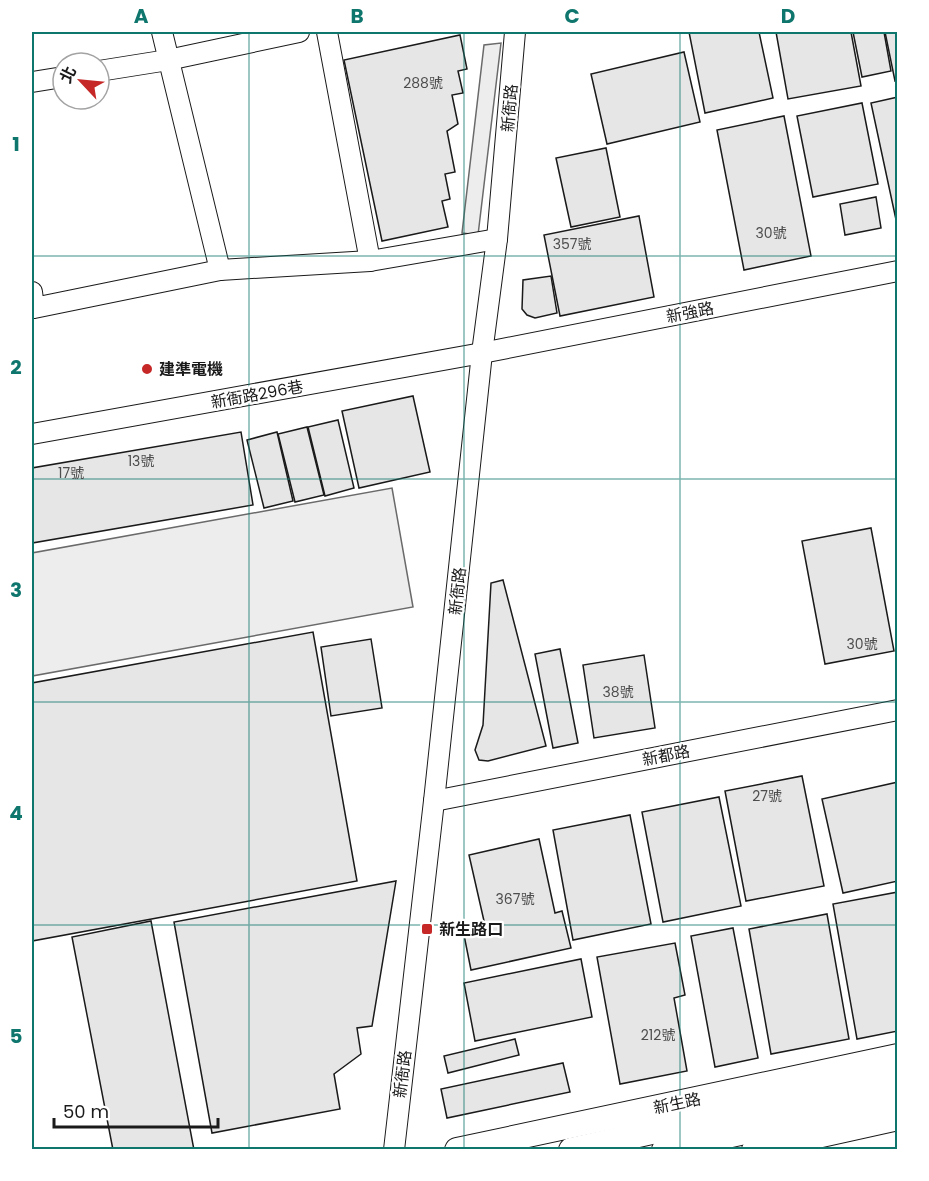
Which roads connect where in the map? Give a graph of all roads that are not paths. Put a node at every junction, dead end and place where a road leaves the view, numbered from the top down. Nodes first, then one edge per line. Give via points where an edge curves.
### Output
1 (162, 32) edge
2 (299, 32) edge
3 (327, 32) edge
4 (515, 32) edge
5 (168, 60) junction
6 (111, 69) edge
7 (51, 79) edge
8 (32, 82) edge
9 (496, 239) junction
10 (370, 261) junction
11 (219, 270) junction
12 (897, 271) edge
13 (32, 292) edge
14 (482, 353) junction
15 (32, 434) edge
16 (897, 710) edge
17 (434, 801) junction
18 (897, 1056) edge
19 (897, 1077) edge
20 (897, 1098) edge
21 (897, 1118) edge
22 (394, 1149) edge
23 (457, 1149) edge
24 (571, 1149) edge
25 (664, 1149) edge
26 (754, 1149) edge

1 - 5 street
2 - 5 street
3 - 10 street
4 - 9 street, 新衙路
5 - 6 street
5 - 11 street
7 - 8 street
9 - 10 street
9 - 14 street, 新衙路
10 - 11 street
11 - 13 street via 34,308
12 - 14 street, 新強路
14 - 15 street, 新衙路296巷
14 - 17 street, 新衙路
16 - 17 street, 新都路
17 - 22 street, 新衙路
18 - 23 street, 新生路
19 - 24 street, 新生路
20 - 25 street
21 - 26 street

